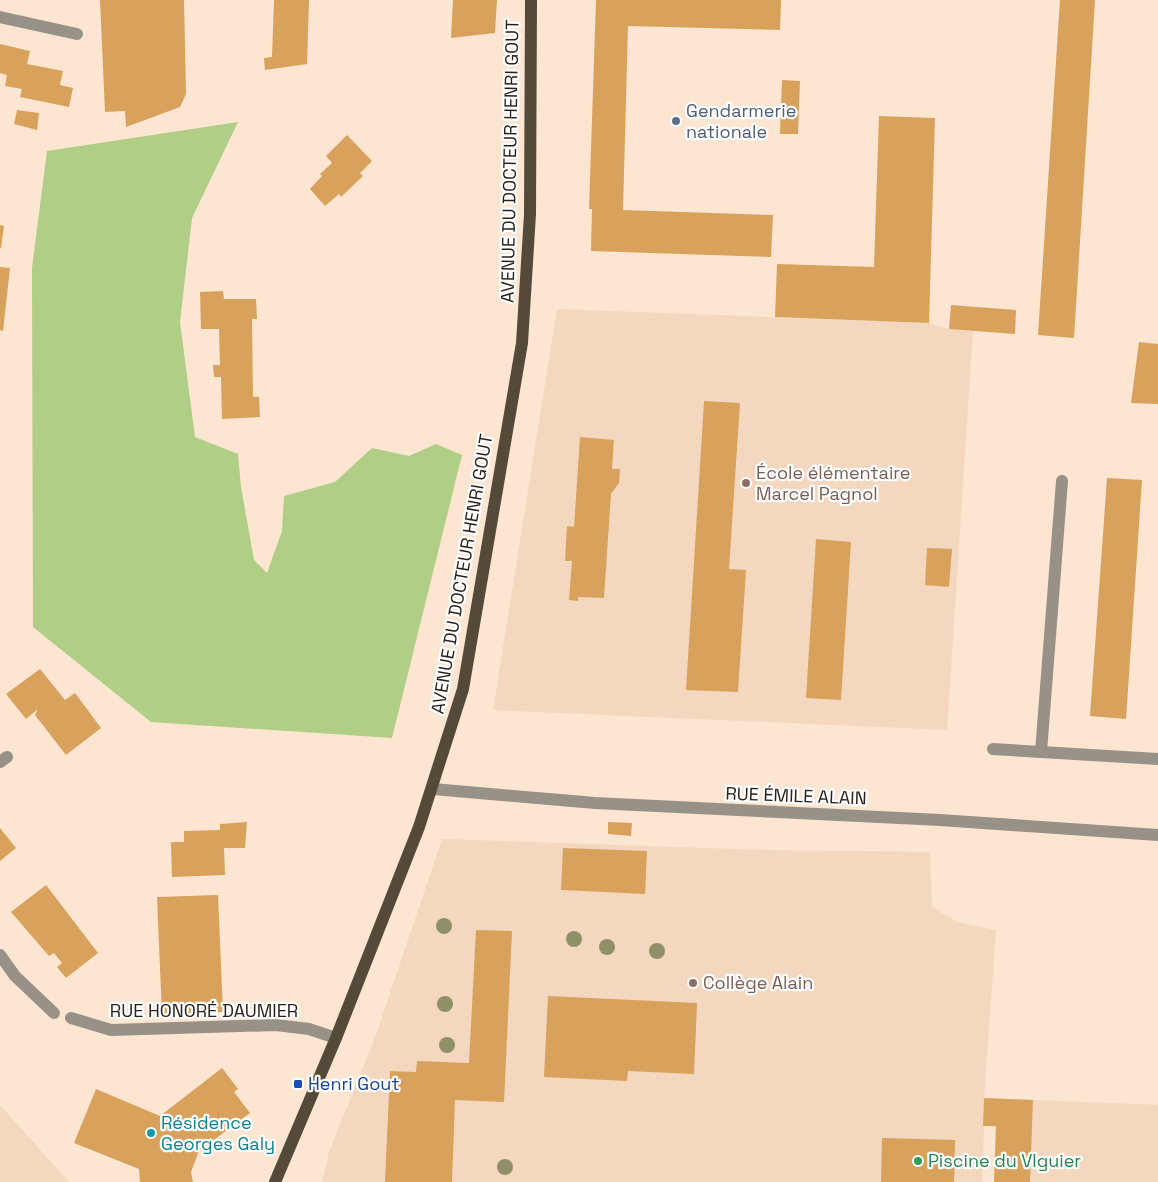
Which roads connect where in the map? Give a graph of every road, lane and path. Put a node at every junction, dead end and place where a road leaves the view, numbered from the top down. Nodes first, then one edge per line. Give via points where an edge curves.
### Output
1 (531, 0) edge
2 (0, 17) edge
3 (77, 34) dead end
4 (1062, 481) dead end
5 (993, 749) dead end
6 (1041, 752) junction
7 (1158, 759) edge
8 (433, 789) junction
9 (1158, 835) edge
10 (0, 954) edge
11 (54, 1013) dead end
12 (71, 1018) dead end
13 (336, 1038) junction
14 (275, 1182) edge

1 - 8 main road, AVENUE DU DOCTEUR HENRI GOUT via 530,214 522,343 463,689
2 - 3 street
4 - 6 street
5 - 6 street
6 - 7 street
8 - 9 street, RUE ÉMILE ALAIN via 613,804 940,820
8 - 13 main road, AVENUE DU DOCTEUR HENRI GOUT
10 - 11 street via 16,976
12 - 13 street, RUE HONORÉ DAUMIER via 111,1030 276,1025 309,1029
13 - 14 main road, AVENUE DU DOCTEUR HENRI GOUT

